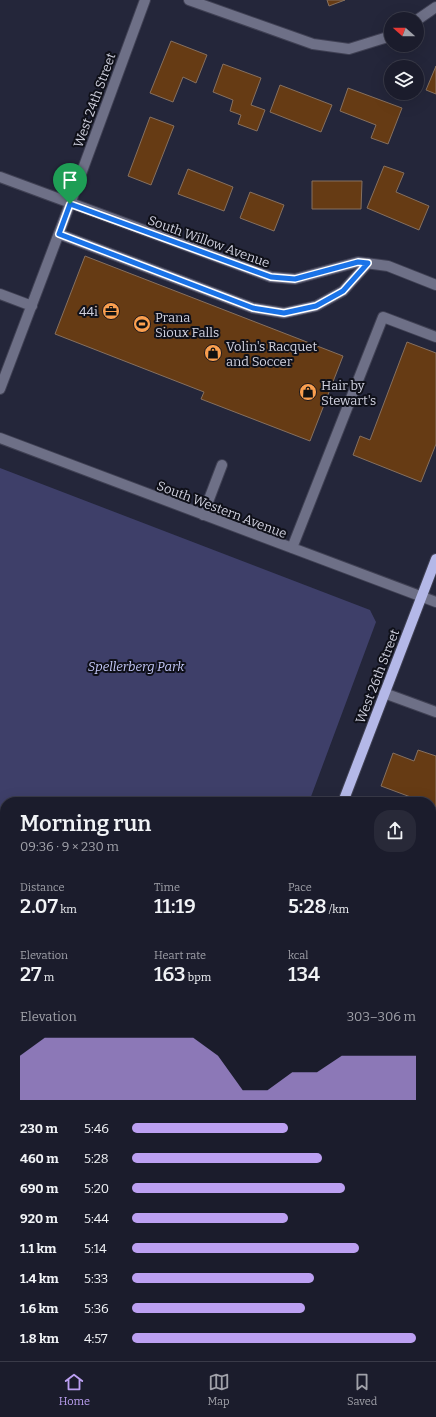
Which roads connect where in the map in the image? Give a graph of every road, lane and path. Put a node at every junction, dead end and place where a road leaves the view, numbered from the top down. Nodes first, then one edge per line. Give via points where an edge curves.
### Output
1 (145, 0) edge
2 (190, 0) edge
3 (436, 8) edge
4 (424, 16) edge
5 (384, 38) edge
6 (0, 177) edge
7 (70, 204) junction
8 (59, 234) junction
9 (368, 263) junction
10 (436, 286) edge
11 (0, 294) edge
12 (32, 306) junction
13 (436, 337) edge
14 (0, 389) edge
15 (0, 438) edge
16 (222, 465) dead end
17 (203, 516) junction
18 (292, 548) junction
19 (436, 559) edge
20 (421, 596) junction
21 (436, 602) edge
22 (384, 693) junction
23 (436, 712) edge
24 (345, 797) edge

1 - 7 street, West 24th Street
2 - 5 street via 313,44 349,48
3 - 4 street
6 - 7 street, South Willow Avenue
7 - 8 street, West 24th Street
7 - 9 street, South Willow Avenue via 271,277 295,279 358,262
8 - 9 street via 253,308 284,313 316,306 343,291
8 - 12 street, West 24th Street
9 - 10 street, South Willow Avenue via 388,266
11 - 12 street
12 - 14 street, West 24th Street
13 - 18 street via 383,317
15 - 17 street, South Western Avenue
16 - 17 street
17 - 18 street, South Western Avenue
18 - 20 street, South Western Avenue
19 - 20 main road, West 26th Street
20 - 21 street, South Western Avenue
20 - 22 main road, West 26th Street
22 - 23 street
22 - 24 main road, West 26th Street

